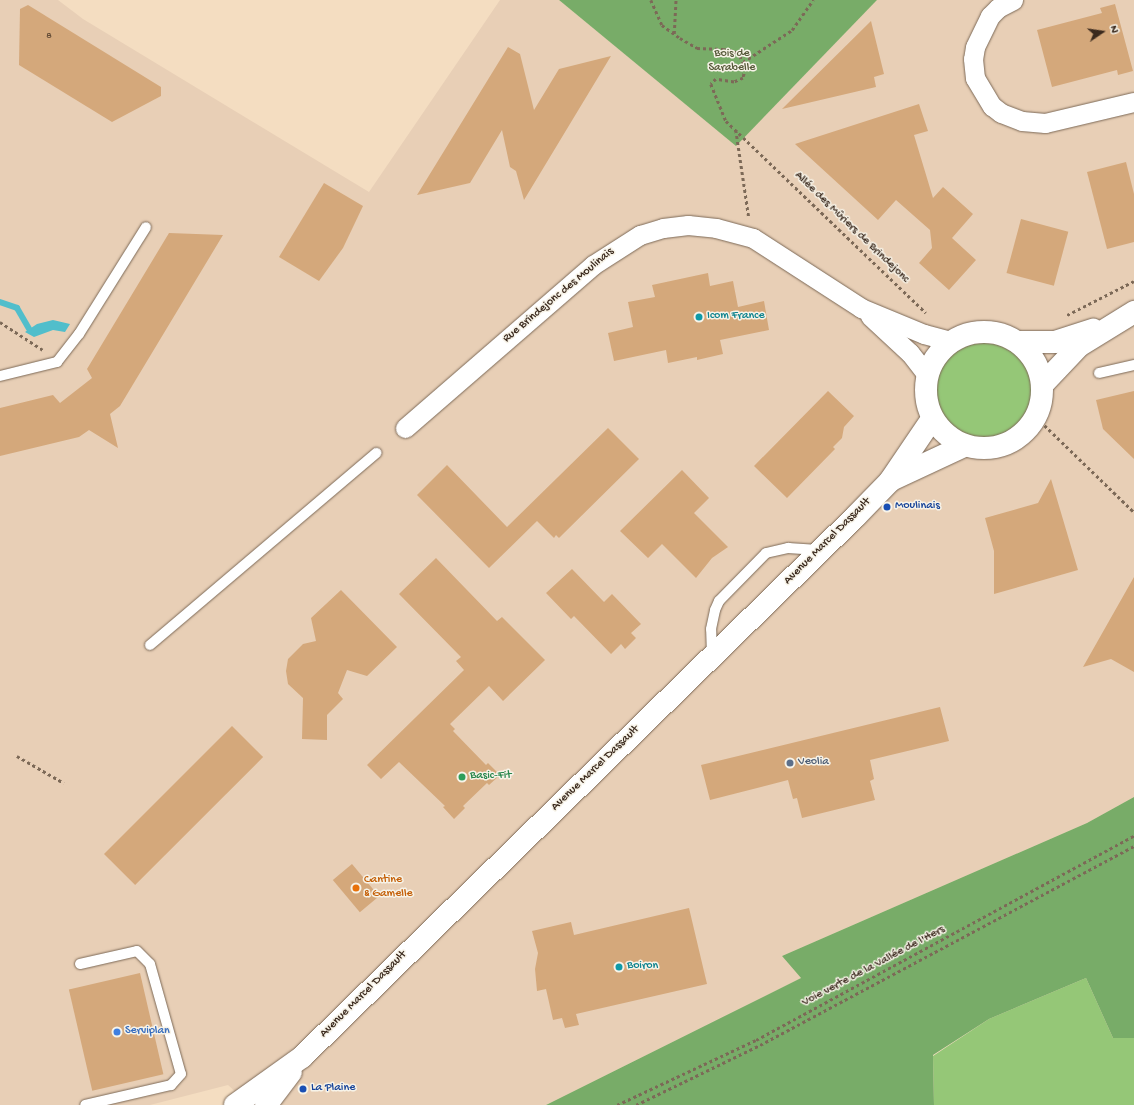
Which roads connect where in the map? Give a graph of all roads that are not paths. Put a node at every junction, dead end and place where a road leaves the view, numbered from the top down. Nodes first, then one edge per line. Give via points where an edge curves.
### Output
1 (1013, 0) edge
2 (1134, 102) edge
3 (146, 227) dead end
4 (861, 308) junction
5 (1134, 312) edge
6 (1111, 324) junction
7 (951, 342) junction
8 (1018, 342) junction
9 (1134, 365) edge
10 (1099, 373) dead end
11 (927, 375) junction
12 (0, 376) edge
13 (1042, 384) junction
14 (932, 419) junction
15 (405, 428) dead end
16 (964, 446) junction
17 (376, 453) dead end
18 (890, 481) junction
19 (820, 550) junction
20 (150, 645) dead end
21 (712, 656) junction
22 (80, 964) dead end
23 (302, 1056) junction
24 (85, 1105) edge
25 (235, 1105) edge
26 (266, 1105) edge

1 - 2 street via 990,16 975,47 975,78 992,106 1012,118 1034,124 1058,121
3 - 12 lane via 79,334 57,362
4 - 7 street, Rue Brindejonc des Moulinais via 924,334
4 - 11 street, Rue Brindejonc des Moulinais via 910,353
4 - 15 street, Rue Brindejonc des Moulinais via 754,238 716,228 663,228 640,235 593,265
5 - 6 street
6 - 8 street via 1055,342
6 - 13 street via 1079,346
7 - 8 street via 967,334 984,331 1002,334
7 - 11 street via 936,356
8 - 13 street via 1030,354 1038,368
9 - 10 lane
11 - 14 street via 925,397
13 - 16 street via 1042,401 1036,417 1024,434 1005,445 985,449
14 - 16 street via 946,435
14 - 18 street, Avenue Marcel Dassault
16 - 18 street, Avenue Marcel Dassault
17 - 20 lane
18 - 19 street, Avenue Marcel Dassault
19 - 21 street, Avenue Marcel Dassault
19 - 21 lane via 788,548 766,553 719,601 711,629
21 - 23 street, Avenue Marcel Dassault
22 - 24 lane via 137,951 150,964 181,1074 171,1085
23 - 25 street, Avenue Marcel Dassault
23 - 26 street, Avenue Marcel Dassault

